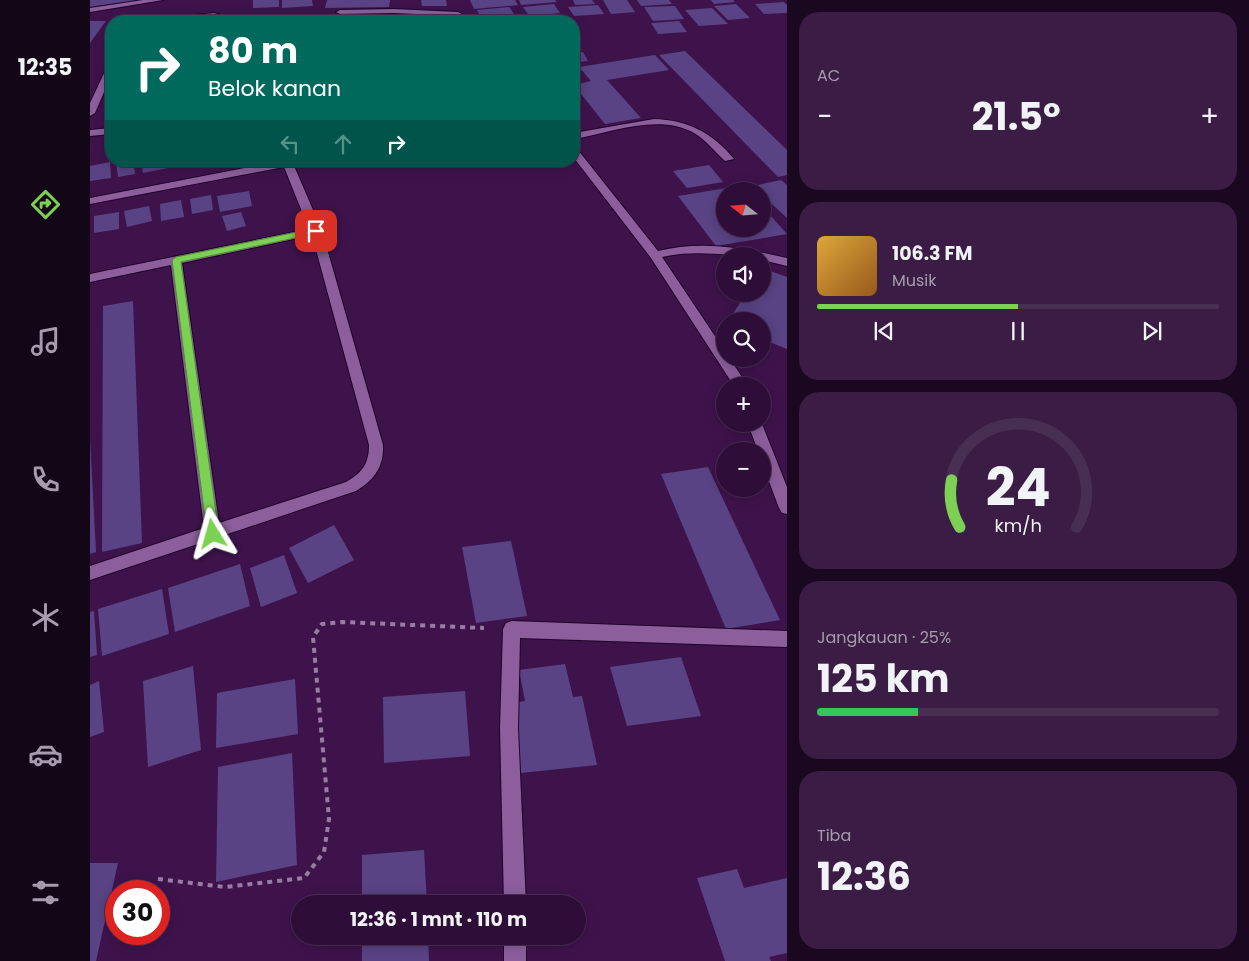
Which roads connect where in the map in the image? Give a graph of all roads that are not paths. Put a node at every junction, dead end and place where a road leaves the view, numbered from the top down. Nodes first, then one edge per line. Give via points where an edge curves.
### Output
1 (159, 0) edge
2 (90, 10) edge
3 (394, 11) junction
4 (340, 12) dead end
5 (394, 15) edge
6 (460, 15) edge
7 (105, 83) edge
8 (90, 113) edge
9 (105, 132) edge
10 (90, 133) edge
11 (580, 135) edge
12 (729, 159) dead end
13 (580, 160) edge
14 (262, 167) edge
15 (289, 167) edge
16 (90, 201) edge
17 (316, 231) junction
18 (655, 255) junction
19 (176, 260) junction
20 (786, 262) edge
21 (90, 278) edge
22 (735, 377) edge
23 (759, 432) edge
24 (781, 477) edge
25 (786, 508) edge
26 (213, 534) junction
27 (90, 573) edge
28 (786, 639) edge
29 (515, 895) edge
30 (515, 945) edge
31 (515, 961) edge

1 - 2 street
3 - 4 street
3 - 5 street
3 - 6 street via 456,10
7 - 8 street
9 - 10 street
11 - 12 street via 652,123 678,124 697,131
13 - 18 street
14 - 16 street
15 - 17 street
17 - 19 street
17 - 26 street via 377,456 372,470 352,486
18 - 20 street via 679,248 715,247
18 - 22 street
19 - 21 street
19 - 26 street
23 - 24 street
24 - 25 street
26 - 27 street
28 - 29 street via 512,629 509,728
30 - 31 street

